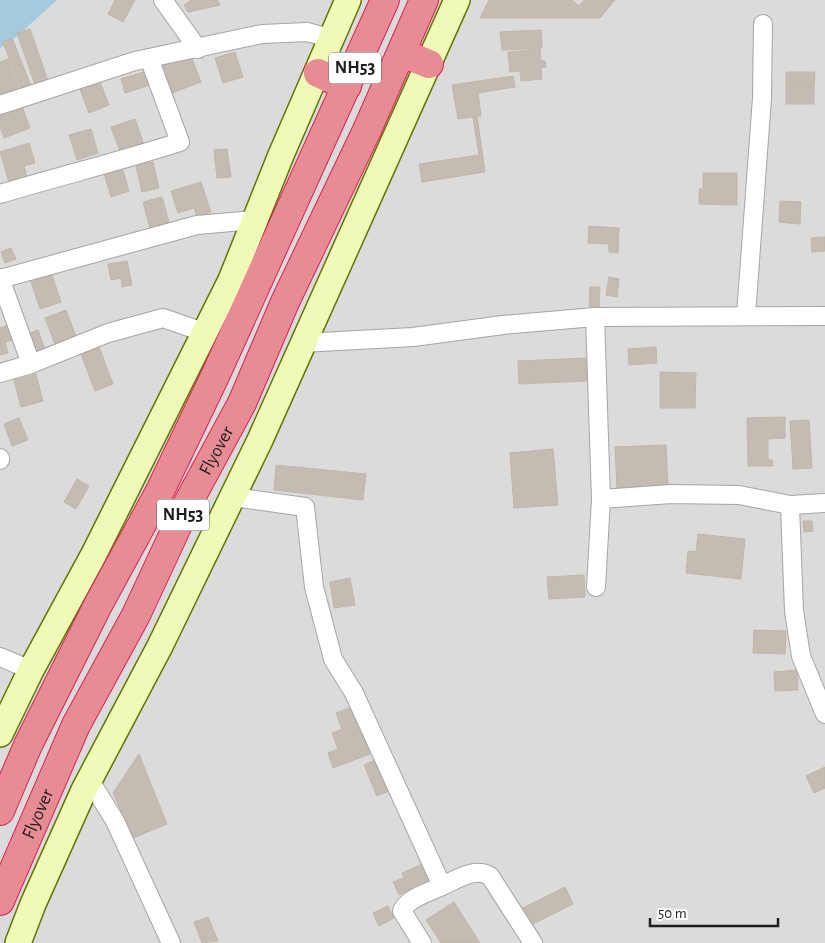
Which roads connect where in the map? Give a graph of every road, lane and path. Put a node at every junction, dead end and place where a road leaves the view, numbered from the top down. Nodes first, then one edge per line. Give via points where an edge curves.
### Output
1 (163, 0) edge
2 (348, 0) edge
3 (385, 0) edge
4 (424, 0) edge
5 (457, 0) edge
6 (763, 24) dead end
7 (330, 38) junction
8 (198, 48) junction
9 (402, 53) junction
10 (149, 58) junction
11 (429, 64) junction
12 (318, 73) junction
13 (347, 86) junction
14 (0, 106) edge
15 (0, 194) edge
16 (254, 220) junction
17 (0, 278) edge
18 (746, 315) junction
19 (825, 316) edge
20 (595, 317) junction
21 (204, 332) junction
22 (302, 344) junction
23 (31, 364) junction
24 (0, 373) edge
25 (232, 497) junction
26 (601, 498) junction
27 (825, 503) edge
28 (790, 505) junction
29 (596, 587) dead end
30 (0, 657) edge
31 (31, 670) junction
32 (818, 675) edge
33 (825, 714) edge
34 (0, 734) edge
35 (89, 779) junction
36 (0, 811) edge
37 (442, 886) junction
38 (0, 901) edge
39 (18, 943) edge
40 (171, 943) edge
41 (422, 943) edge
42 (533, 943) edge

1 - 8 street
2 - 7 street
3 - 13 highway, NH53
4 - 9 highway, NH53
5 - 11 street
6 - 18 street via 762,98
7 - 8 street via 306,32 262,34
7 - 12 street
8 - 10 street
9 - 11 highway
9 - 38 highway, Flyover / NH53 via 242,404 188,503 136,615 76,725
10 - 14 street
10 - 15 street via 180,142 120,162 69,173
11 - 22 street
12 - 13 highway
12 - 16 street
13 - 36 highway, Flyover / NH53 via 255,292 160,491 28,744
16 - 17 street via 197,225
16 - 21 street via 231,280
17 - 23 street
18 - 19 street
18 - 20 street
20 - 22 street via 413,337
20 - 26 street
21 - 23 street via 163,318 108,333
21 - 31 street via 94,554
22 - 25 street
23 - 24 street
25 - 35 street via 160,646
25 - 37 street via 305,507 314,588 333,659 354,693
26 - 28 street via 739,495
26 - 29 street
27 - 28 street
28 - 32 street via 794,612 801,656
30 - 31 street
31 - 34 street
32 - 33 street
35 - 39 street
35 - 40 street via 115,821
37 - 41 street via 410,902 402,911
37 - 42 street via 476,871 484,872 490,876

